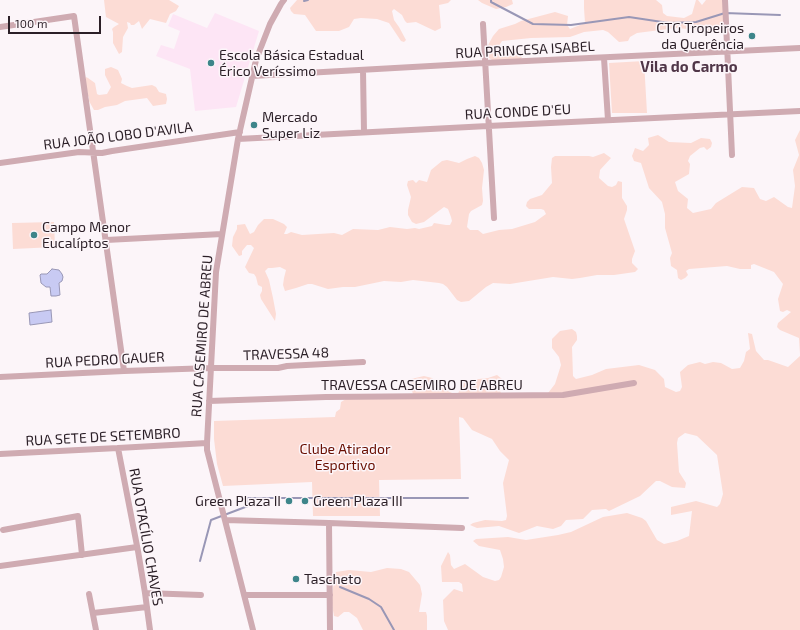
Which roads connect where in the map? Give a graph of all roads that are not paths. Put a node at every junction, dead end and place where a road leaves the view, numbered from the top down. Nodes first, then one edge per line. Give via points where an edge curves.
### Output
1 (284, 0) edge
2 (725, 0) edge
3 (483, 24) dead end
4 (0, 26) edge
5 (800, 48) edge
6 (727, 52) junction
7 (604, 58) junction
8 (484, 63) junction
9 (363, 70) junction
10 (252, 76) junction
11 (800, 111) edge
12 (730, 114) junction
13 (608, 120) junction
14 (488, 126) junction
15 (240, 132) junction
16 (364, 132) junction
17 (238, 139) junction
18 (93, 152) junction
19 (732, 155) dead end
20 (0, 163) edge
21 (494, 218) dead end
22 (222, 234) junction
23 (106, 240) junction
24 (363, 362) dead end
25 (211, 368) junction
26 (124, 371) junction
27 (0, 377) edge
28 (634, 384) dead end
29 (209, 401) junction
30 (207, 443) junction
31 (118, 448) junction
32 (0, 454) edge
33 (225, 520) junction
34 (329, 523) junction
35 (462, 528) dead end
36 (3, 530) dead end
37 (137, 547) junction
38 (82, 555) junction
39 (0, 566) edge
40 (145, 593) junction
41 (89, 594) dead end
42 (201, 595) dead end
43 (244, 595) junction
44 (330, 595) junction
45 (147, 607) junction
46 (92, 613) junction
47 (96, 630) edge
48 (150, 630) edge
49 (254, 630) edge
50 (330, 630) edge

1 - 10 street, RUA CASEMIRO DE ABREU via 270,24
2 - 6 street
3 - 8 street
4 - 18 street via 74,16
5 - 6 street, RUA PRINCESA ISABEL
6 - 7 street, RUA PRINCESA ISABEL
6 - 12 street
7 - 8 street, RUA PRINCESA ISABEL
7 - 13 street
8 - 9 street, RUA PRINCESA ISABEL
8 - 14 street
9 - 10 street, RUA PRINCESA ISABEL
9 - 16 street
10 - 15 street, RUA CASEMIRO DE ABREU
11 - 12 street, RUA CONDE D'EU
12 - 13 street, RUA CONDE D'EU
12 - 19 street
13 - 14 street, RUA CONDE D'EU
14 - 16 street, RUA CONDE D'EU
14 - 21 street
15 - 17 street, RUA CASEMIRO DE ABREU
15 - 18 street, RUA JOÃO LOBO D'AVILA
16 - 17 street, RUA CONDE D'EU
17 - 22 street, RUA CASEMIRO DE ABREU
18 - 20 street, RUA JOÃO LOBO D'AVILA
18 - 23 street
22 - 23 street
22 - 25 street, RUA CASEMIRO DE ABREU via 216,272
23 - 26 street
24 - 25 street, TRAVESSA 48 via 278,368
25 - 26 street, RUA PEDRO GAUER
25 - 29 street, RUA CASEMIRO DE ABREU
26 - 27 street, RUA PEDRO GAUER
28 - 29 street, TRAVESSA CASEMIRO DE ABREU via 563,396 326,397
29 - 30 street, RUA CASEMIRO DE ABREU
30 - 31 street, RUA SETE DE SETEMBRO
30 - 33 street, RUA CASEMIRO DE ABREU
31 - 32 street, RUA SETE DE SETEMBRO
31 - 37 street, RUA OTACÍLIO CHAVES
33 - 34 street
33 - 43 street, RUA CASEMIRO DE ABREU
34 - 35 street
34 - 44 street
36 - 38 street via 78,516
37 - 38 street
37 - 40 street, RUA OTACÍLIO CHAVES
38 - 39 street
40 - 42 street
40 - 45 street, RUA OTACÍLIO CHAVES
41 - 46 street
43 - 44 street
43 - 49 street, RUA CASEMIRO DE ABREU
44 - 50 street
45 - 46 street
45 - 48 street, RUA OTACÍLIO CHAVES
46 - 47 street

